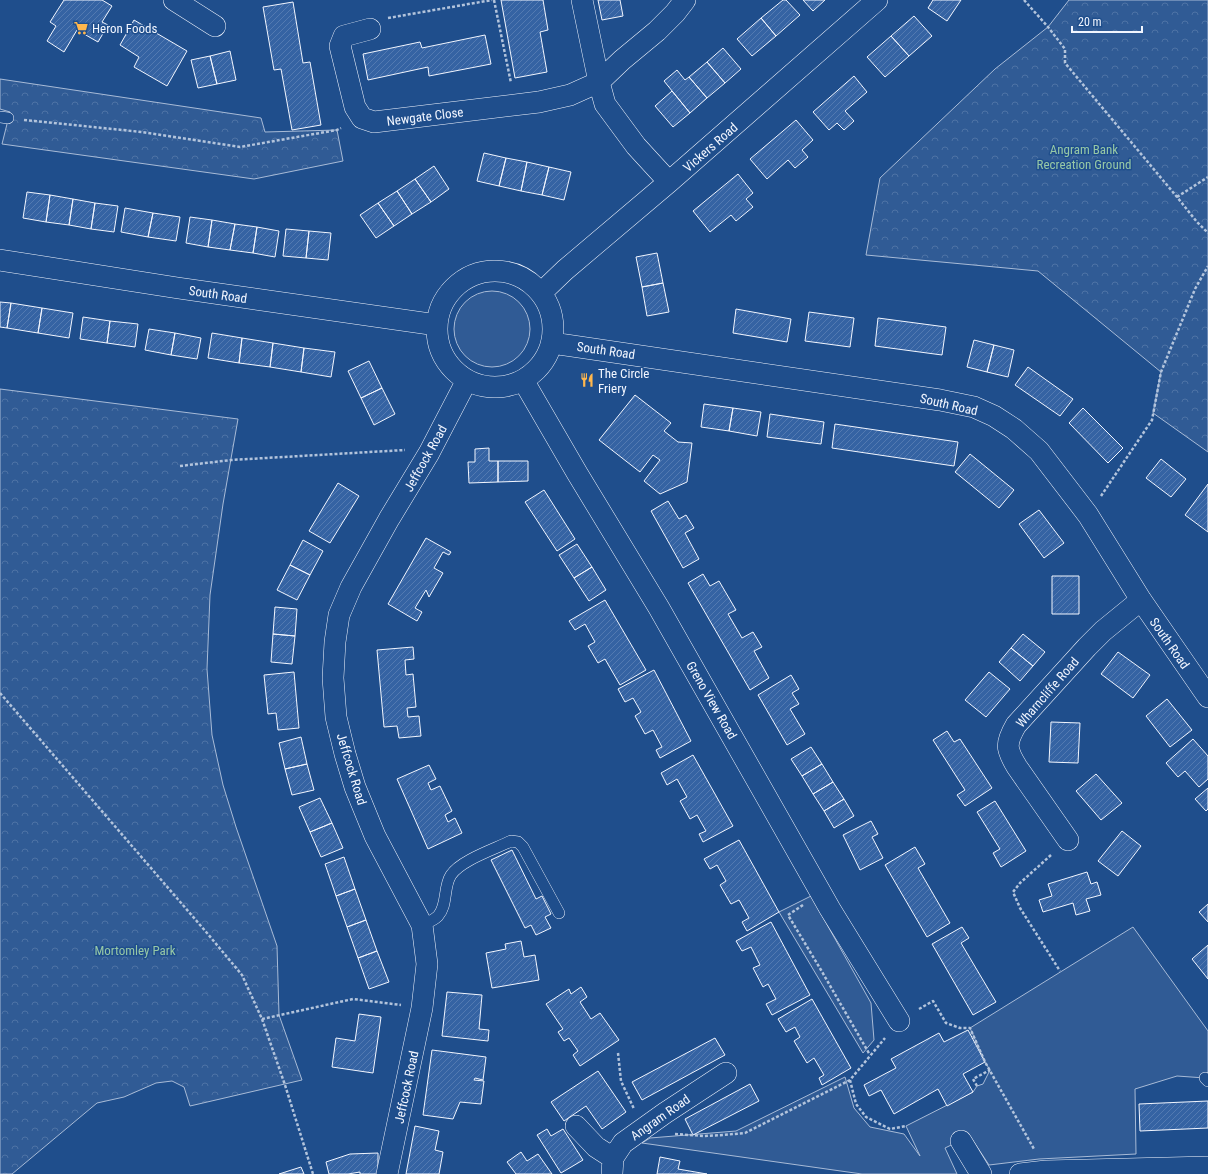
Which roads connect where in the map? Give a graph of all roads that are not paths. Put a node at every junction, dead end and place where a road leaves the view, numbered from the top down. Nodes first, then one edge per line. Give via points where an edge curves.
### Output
1 (582, 0) edge
2 (686, 0) edge
3 (877, 0) edge
4 (178, 1) edge
5 (215, 26) dead end
6 (370, 29) road end
7 (599, 82) junction
8 (670, 182) junction
9 (0, 260) edge
10 (541, 293) junction
11 (437, 325) junction
12 (552, 343) junction
13 (467, 380) junction
14 (523, 380) junction
15 (1141, 600) junction
16 (1208, 697) edge
17 (1068, 840) road end
18 (559, 913) dead end
19 (422, 925) junction
20 (899, 1021) road end
21 (726, 1073) dead end
22 (576, 1126) dead end
23 (961, 1141) dead end
24 (613, 1166) edge
25 (1208, 1167) edge
26 (1177, 1170) edge
27 (387, 1174) edge
28 (981, 1174) edge
29 (1020, 1174) edge

1 - 7 street
2 - 7 street, Newgate Close via 657,31
3 - 8 street, Vickers Road
4 - 5 street
6 - 7 street, Newgate Close via 344,36 340,46 355,107 362,118 374,122 538,102 570,95
7 - 8 street via 605,104 636,146
8 - 10 street, Vickers Road
9 - 11 street, South Road
10 - 11 street via 527,280 508,272 488,271 469,277 453,289 442,305
10 - 12 street via 550,308 554,325
11 - 13 street via 438,341 444,357 454,370
12 - 14 street via 546,358
12 - 15 street, South Road via 974,407 1014,429 1038,452 1088,514
13 - 14 street via 485,387 505,386
13 - 19 street, Jeffcock Road via 429,453 355,580 339,615 335,642 333,678 336,717 355,787 375,836
14 - 20 street, Greno View Road via 659,608 821,893
15 - 16 street, South Road
15 - 17 street, Wharncliffe Road via 1087,647 1016,725 1007,745 1017,767
18 - 19 lane via 523,847 518,842 511,841 463,864 451,875 443,908 438,916
19 - 27 street, Jeffcock Road via 427,964 422,1008
21 - 24 street, Angram Road via 664,1112 623,1143
22 - 24 street
23 - 28 street
25 - 26 street
26 - 29 street via 1046,1171

